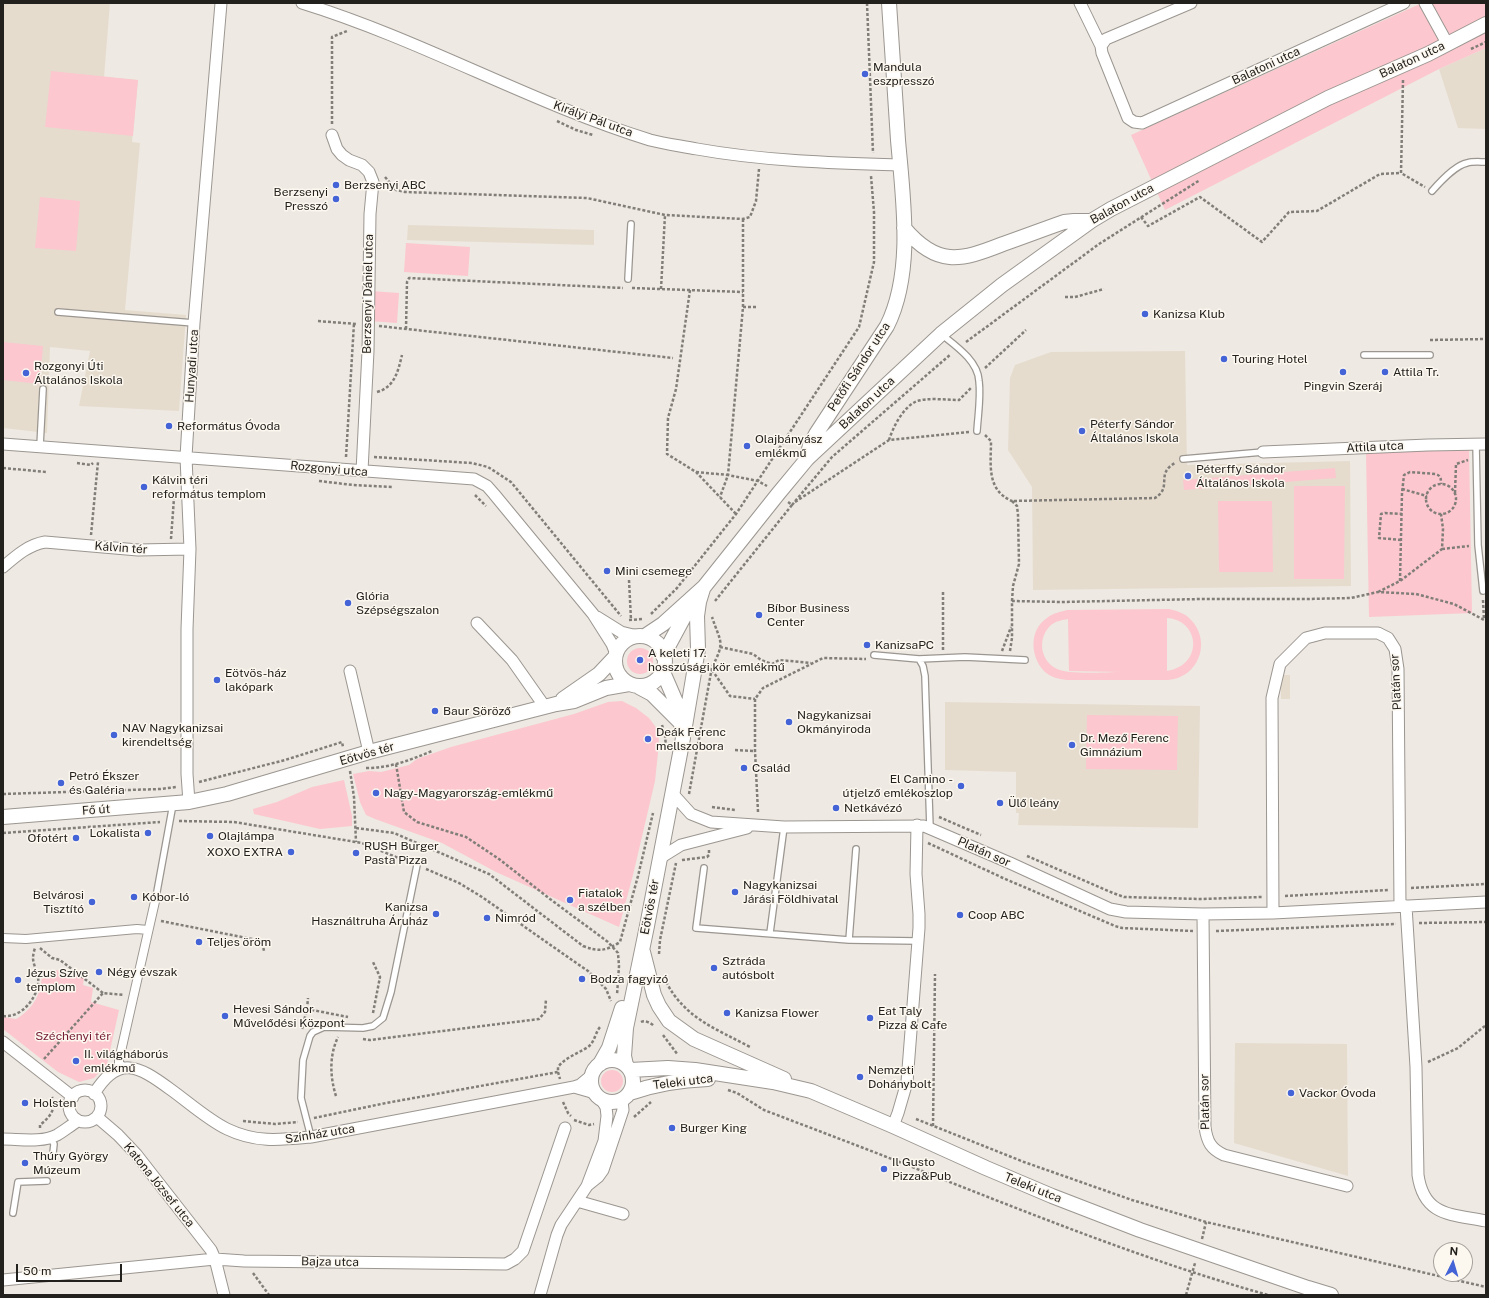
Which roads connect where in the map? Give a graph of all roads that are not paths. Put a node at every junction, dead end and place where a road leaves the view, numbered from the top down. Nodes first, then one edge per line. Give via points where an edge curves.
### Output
1 (221, 3) edge
2 (302, 3) edge
3 (889, 3) edge
4 (1080, 3) edge
5 (1191, 3) edge
6 (1404, 3) edge
7 (1425, 3) edge
8 (1486, 24) edge
9 (1447, 43) junction
10 (1101, 46) junction
11 (332, 135) road end
12 (1486, 162) edge
13 (900, 166) junction
14 (1432, 191) road end
15 (1091, 221) junction
16 (631, 224) dead end
17 (904, 228) junction
18 (628, 279) dead end
19 (58, 312) dead end
20 (194, 323) junction
21 (941, 334) junction
22 (1364, 355) dead end
23 (1430, 356) dead end
24 (44, 389) dead end
25 (978, 431) road end
26 (3, 444) edge
27 (1481, 444) edge
28 (40, 446) junction
29 (1263, 452) joint
30 (186, 457) junction
31 (807, 459) junction
32 (1183, 459) road end
33 (362, 471) junction
34 (190, 549) junction
35 (3, 567) edge
36 (701, 590) junction
37 (1483, 591) road end
38 (593, 614) junction
39 (477, 623) dead end
40 (641, 636) junction
41 (874, 655) dead end
42 (616, 656) junction
43 (663, 656) junction
44 (919, 659) junction
45 (1025, 660) road end
46 (350, 671) dead end
47 (663, 672) junction
48 (633, 685) junction
49 (550, 705) junction
50 (680, 723) junction
51 (683, 738) junction
52 (369, 752) junction
53 (672, 793) junction
54 (189, 802) junction
55 (173, 804) junction
56 (3, 817) edge
57 (757, 826) junction
58 (918, 826) junction
59 (784, 827) junction
60 (930, 828) junction
61 (856, 849) dead end
62 (660, 858) junction
63 (417, 865) road end
64 (704, 868) dead end
65 (156, 897) joint
66 (1486, 902) edge
67 (1403, 906) junction
68 (1273, 913) junction
69 (1203, 914) junction
70 (148, 930) junction
71 (770, 933) junction
72 (3, 938) edge
73 (849, 940) junction
74 (917, 942) junction
75 (642, 949) junction
76 (621, 1028) junction
77 (3, 1042) edge
78 (600, 1064) junction
79 (628, 1067) junction
80 (125, 1068) junction
81 (592, 1075) junction
82 (738, 1077) junction
83 (574, 1087) junction
84 (811, 1091) junction
85 (94, 1094) junction
86 (598, 1096) junction
87 (626, 1096) junction
88 (73, 1097) junction
89 (97, 1117) junction
90 (78, 1121) junction
91 (892, 1126) junction
92 (565, 1128) dead end
93 (311, 1136) junction
94 (46, 1138) junction
95 (3, 1139) edge
96 (53, 1153) dead end
97 (47, 1181) dead end
98 (587, 1186) junction
99 (1347, 1186) dead end
100 (577, 1201) junction
101 (13, 1213) dead end
102 (624, 1214) dead end
103 (1486, 1221) edge
104 (215, 1259) junction
105 (3, 1280) edge
106 (224, 1295) edge
107 (540, 1295) edge
108 (1331, 1295) edge

1 - 20 street, Hunyadi utca
2 - 13 street, Királyi Pál utca via 361,22 576,114 652,140 760,158
3 - 13 street, Petőfi Sándor utca
4 - 10 street
5 - 10 street via 1106,39
6 - 10 street, Balatoni utca via 1142,123 1128,118
7 - 9 street
8 - 9 street, Balaton utca
9 - 15 street, Balaton utca via 1428,54 1328,98
11 - 33 street, Berzsenyi Dániel utca via 342,155 362,165 369,172 372,182
12 - 14 lane via 1466,162
13 - 17 street, Petőfi Sándor utca
15 - 17 street via 1064,222 960,258 942,256 922,247
15 - 21 street, Balaton utca via 1002,285
16 - 18 lane
17 - 31 street, Petőfi Sándor utca via 902,272 892,316 816,434
19 - 20 lane
20 - 30 street, Hunyadi utca
21 - 25 lane via 959,348 975,367 979,380
21 - 31 street, Balaton utca
22 - 23 lane
24 - 28 lane
26 - 28 street, Rozgonyi utca
27 - 29 street, Attila utca
27 - 37 lane via 1476,457 1478,545
28 - 30 street, Rozgonyi utca
29 - 32 lane
30 - 33 street, Rozgonyi utca
30 - 34 street, Hunyadi utca
31 - 36 street, Petőfi Sándor utca
33 - 38 street, Rozgonyi utca via 466,478 480,482 494,494
34 - 35 street, Kálvin tér via 138,550 52,542 26,549
34 - 54 street, Hunyadi utca via 187,629
36 - 40 street, Petőfi Sándor utca via 663,624
36 - 43 street, Petőfi Sándor utca
36 - 51 street via 698,609 698,649
38 - 40 street, Rozgonyi utca via 620,632
38 - 42 street, Rozgonyi utca via 612,644
39 - 49 street
40 - 42 street via 624,642
40 - 43 street via 656,643
41 - 44 lane
42 - 48 street via 618,671 625,681
42 - 49 street, Eötvös tér via 599,674
43 - 47 street
44 - 45 lane via 965,657
44 - 60 lane via 925,676
46 - 52 street
47 - 48 street via 649,684
47 - 50 street, Eötvös tér via 679,709
48 - 49 street, Eötvös tér via 606,688 574,701
48 - 50 street via 652,694
49 - 52 street, Eötvös tér
50 - 51 street, Eötvös tér
51 - 53 street, Eötvös tér
52 - 54 street, Eötvös tér via 227,794
53 - 57 street, Platán sor via 691,814 710,822
53 - 62 street, Eötvös tér
54 - 55 street, Fő út
55 - 56 street, Fő út
55 - 65 lane
57 - 59 street, Platán sor
57 - 62 street, Platán sor via 681,845
58 - 59 street, Platán sor
58 - 60 street, Platán sor
58 - 74 street
59 - 71 lane
60 - 69 street, Platán sor via 1110,909 1126,912
61 - 73 lane
62 - 75 street, Eötvös tér
63 - 93 lane via 391,992 383,1018 374,1026 324,1027 310,1036 305,1050 301,1098
64 - 71 lane via 696,928
65 - 70 street
66 - 67 street, Platán sor
67 - 68 street, Platán sor
67 - 68 street, Platán sor via 1400,889 1398,669 1395,649 1388,638 1378,633 1325,633 1306,638 1280,664 1272,698
67 - 103 street, Platán sor via 1416,1067 1419,1187 1430,1205 1438,1211
68 - 69 street, Platán sor
69 - 99 street, Platán sor via 1206,1138 1215,1151 1224,1155
70 - 72 street via 26,939
70 - 80 street via 119,1060 119,1064
71 - 73 lane
73 - 74 lane
74 - 91 street via 907,1082
75 - 76 street, Eötvös tér
75 - 84 street via 654,995 669,1021 694,1039
76 - 78 street, Eötvös tér
76 - 79 street, Eötvös tér
77 - 88 street
78 - 79 street via 606,1060 613,1060 620,1061
78 - 81 street
79 - 82 street, Teleki utca via 686,1069
79 - 87 street via 634,1081
80 - 85 street via 106,1078
80 - 93 street, Színház utca via 142,1070 218,1124 246,1137 278,1140
81 - 83 street, Színház utca
81 - 86 street via 591,1081
82 - 84 street, Teleki utca
82 - 87 street, Teleki utca via 686,1080 647,1087
83 - 86 street, Színház utca
83 - 93 street, Színház utca
84 - 91 street, Teleki utca
85 - 88 street via 85,1091
85 - 89 street via 100,1102 100,1113
86 - 87 street via 608,1102
86 - 98 street via 606,1107 607,1122 604,1141
87 - 98 street via 603,1170
88 - 90 street via 69,1108 72,1116
89 - 90 street via 88,1122
89 - 104 street, Katona József utca via 136,1154 211,1250
90 - 94 street via 57,1135
91 - 108 street, Teleki utca via 986,1168 1132,1227
92 - 104 street, Bajza utca via 523,1252 506,1264
94 - 95 street
94 - 96 lane via 54,1144
97 - 101 lane via 18,1182
98 - 100 street
100 - 102 street
100 - 107 street via 557,1235
104 - 105 street, Bajza utca
104 - 106 street, Katona József utca

